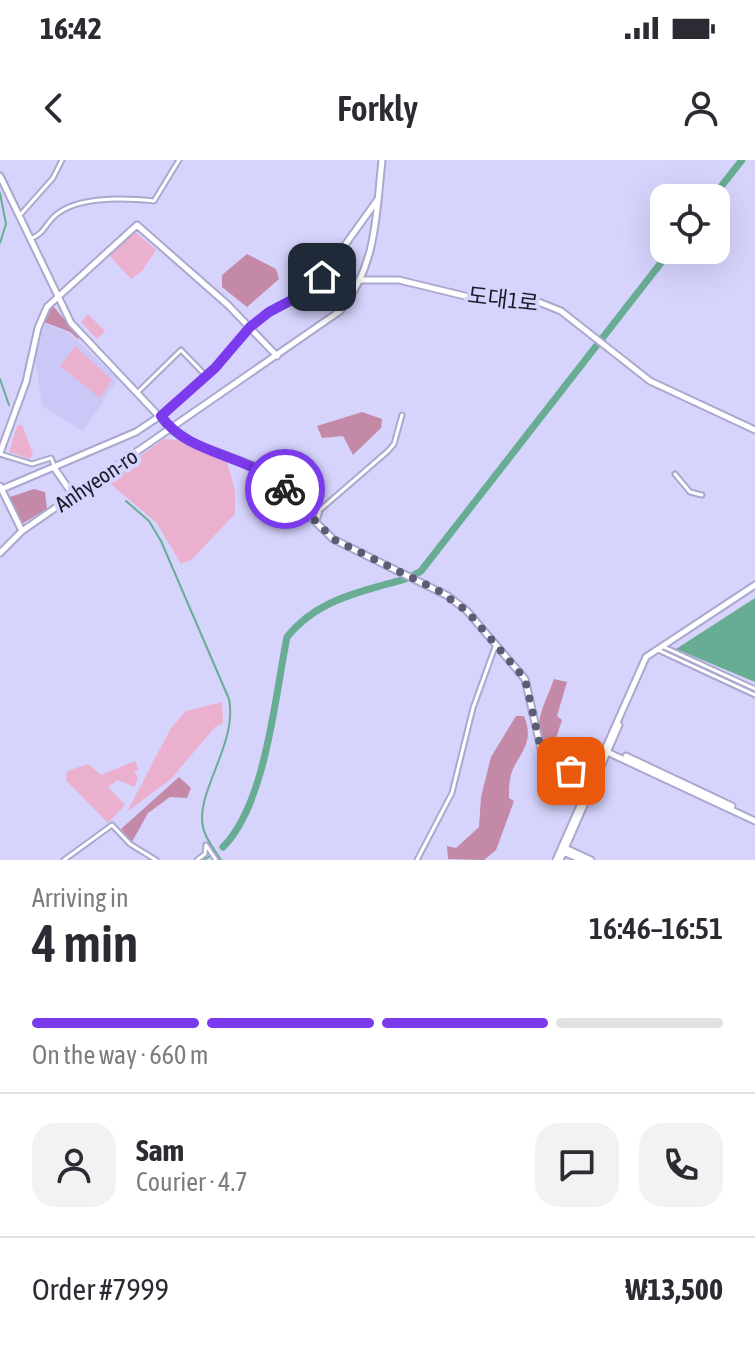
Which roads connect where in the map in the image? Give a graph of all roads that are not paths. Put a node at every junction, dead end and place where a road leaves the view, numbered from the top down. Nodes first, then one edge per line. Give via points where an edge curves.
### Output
1 (62, 160) edge
2 (179, 160) edge
3 (382, 160) edge
4 (0, 176) edge
5 (378, 199) junction
6 (19, 216) junction
7 (30, 239) junction
8 (322, 277) junction
9 (360, 283) junction
10 (57, 296) junction
11 (250, 327) junction
12 (277, 356) junction
13 (206, 376) junction
14 (138, 392) junction
15 (402, 415) dead end
16 (161, 416) junction
17 (171, 429) junction
18 (755, 430) edge
19 (0, 453) edge
20 (55, 469) junction
21 (675, 474) dead end
22 (1, 488) edge
23 (73, 495) junction
24 (702, 495) dead end
25 (317, 524) junction
26 (22, 531) junction
27 (0, 553) edge
28 (755, 586) edge
29 (497, 643) junction
30 (658, 648) junction
31 (755, 689) edge
32 (755, 695) edge
33 (606, 749) junction
34 (592, 783) junction
35 (755, 819) edge
36 (563, 849) junction
37 (64, 860) edge
38 (156, 860) edge
39 (197, 860) edge
40 (216, 860) edge
41 (417, 860) edge
42 (558, 860) edge
43 (582, 860) edge
44 (591, 860) edge

1 - 6 street
2 - 7 street via 154,201 80,201 56,214 39,236
3 - 5 street, Anhyeon-ro
4 - 6 street
5 - 8 street
5 - 9 street, Anhyeon-ro via 374,248
6 - 7 street
7 - 10 street
8 - 9 street via 335,287
8 - 11 street
9 - 12 street, Anhyeon-ro via 340,311
9 - 18 street, 도대1로 via 421,283 473,298 531,299 561,311 669,392
10 - 11 street via 137,225
10 - 14 street via 71,323
10 - 19 street via 41,320
11 - 12 street
11 - 13 street
12 - 17 street, Anhyeon-ro
13 - 14 street via 181,350
13 - 16 street
14 - 16 street
15 - 25 street via 394,444 320,510
16 - 17 street
16 - 20 street
17 - 23 street, Anhyeon-ro
17 - 25 street via 188,441 260,468
19 - 20 street via 32,464 51,458
20 - 22 street
20 - 23 street
21 - 24 street via 690,492
22 - 26 street
23 - 26 street, Anhyeon-ro
25 - 29 street via 333,539 461,605
26 - 27 street, Anhyeon-ro
28 - 30 street
29 - 34 street via 525,679 541,749
29 - 41 street via 473,708 452,793
30 - 31 street
30 - 32 street
30 - 33 street via 646,657
33 - 34 street
33 - 35 street
34 - 36 street
36 - 42 street
36 - 43 street
36 - 44 street
37 - 38 street via 112,825
39 - 40 street via 206,845

